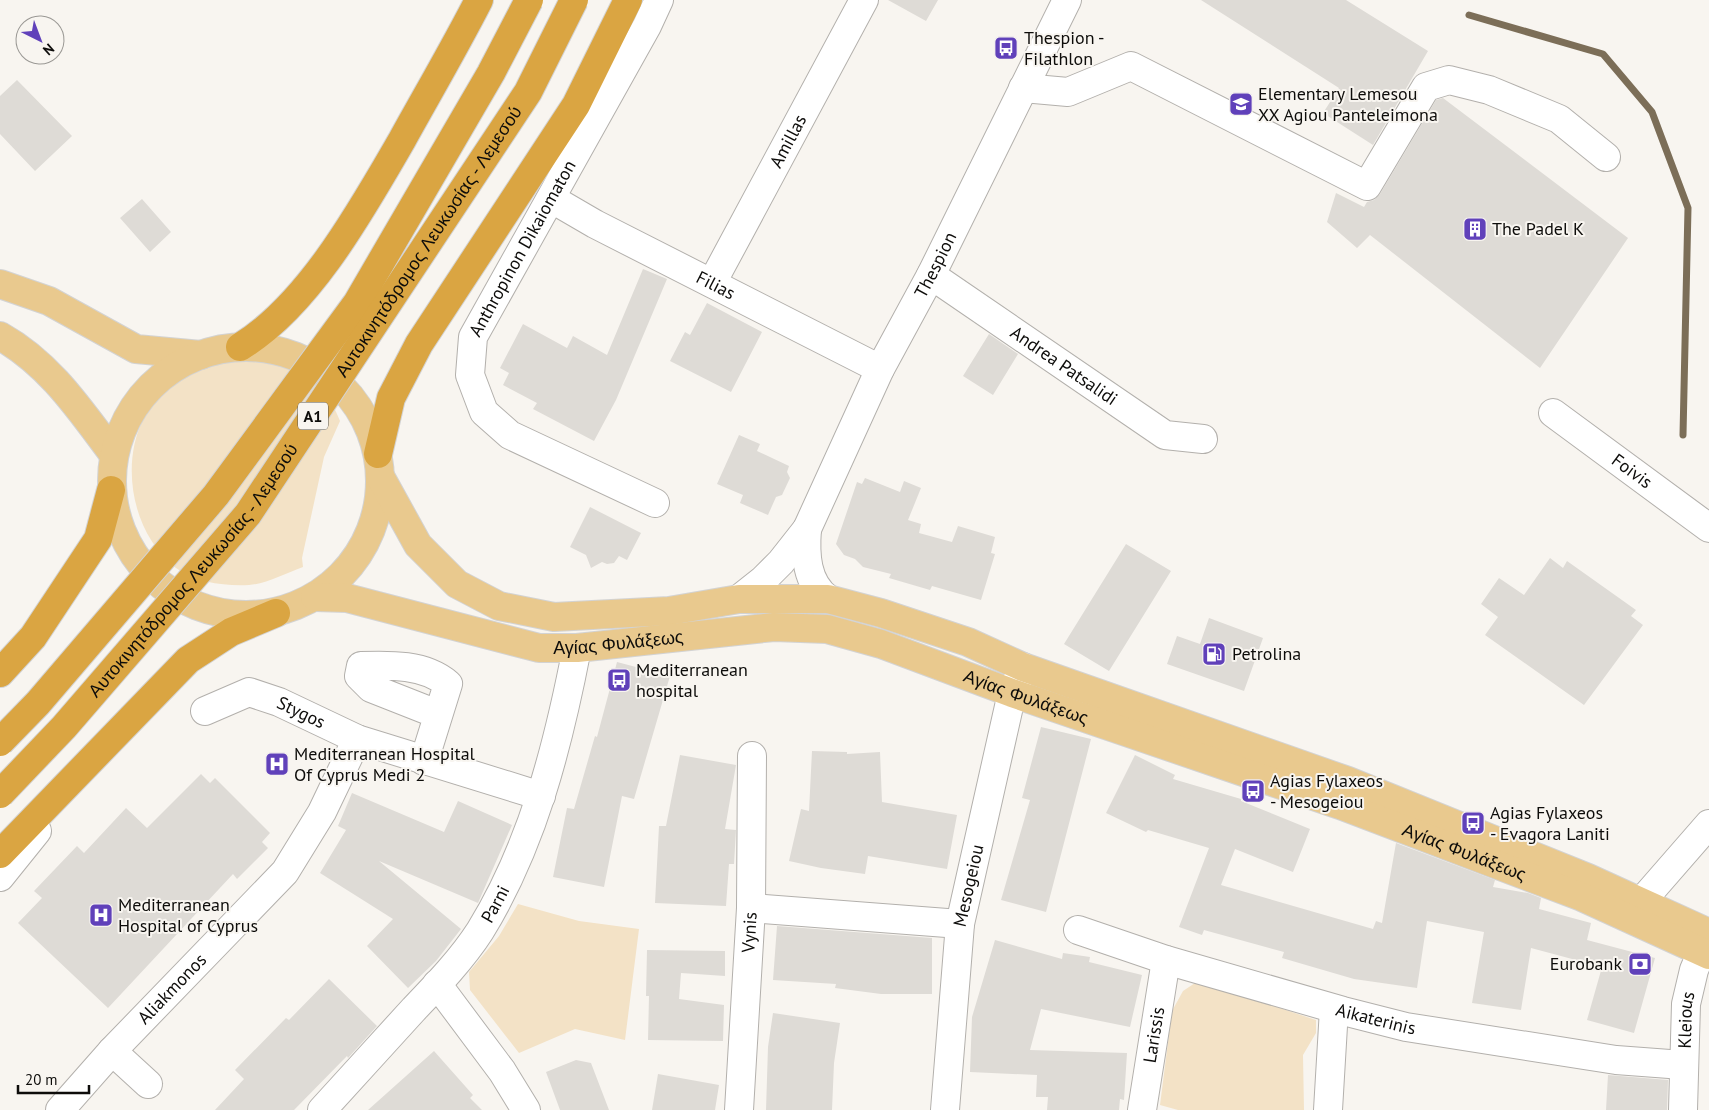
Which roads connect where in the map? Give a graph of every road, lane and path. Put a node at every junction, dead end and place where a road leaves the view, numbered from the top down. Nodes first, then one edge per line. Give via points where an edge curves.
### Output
1 (479, 0) edge
2 (529, 0) edge
3 (574, 0) edge
4 (628, 0) edge
5 (659, 0) edge
6 (864, 0) edge
7 (1067, 0) edge
8 (1023, 88) junction
9 (1606, 157) dead end
10 (552, 199) junction
11 (931, 275) junction
12 (712, 283) junction
13 (0, 284) edge
14 (0, 336) edge
15 (240, 347) junction
16 (201, 355) junction
17 (880, 369) junction
18 (1553, 413) dead end
19 (1203, 439) dead end
20 (114, 454) junction
21 (379, 466) junction
22 (111, 490) junction
23 (655, 503) dead end
24 (1709, 528) edge
25 (807, 529) junction
26 (315, 597) junction
27 (739, 598) junction
28 (828, 599) junction
29 (276, 613) junction
30 (577, 648) junction
31 (1022, 667) junction
32 (0, 673) edge
33 (1012, 693) junction
34 (205, 711) dead end
35 (437, 714) dead end
36 (358, 739) junction
37 (0, 742) edge
38 (752, 756) dead end
39 (95, 757) junction
40 (424, 761) junction
41 (0, 794) edge
42 (541, 796) junction
43 (1709, 824) edge
44 (0, 854) edge
45 (0, 877) edge
46 (1641, 902) junction
47 (751, 908) junction
48 (960, 924) junction
49 (1078, 930) dead end
50 (1707, 944) edge
51 (1166, 960) junction
52 (437, 984) junction
53 (1334, 1009) junction
54 (112, 1051) junction
55 (1683, 1065) junction
56 (148, 1084) dead end
57 (60, 1110) edge
58 (322, 1110) edge
59 (526, 1110) edge
60 (739, 1110) edge
61 (945, 1110) edge
62 (1142, 1110) edge
63 (1328, 1110) edge
64 (1683, 1110) edge

1 - 15 highway via 358,215 301,293 262,334
2 - 37 highway, Αυτοκινητόδρομος Λευκωσίας - Λεμεσού / A1, bridge via 357,303 216,495 38,703
3 - 41 highway, Αυτοκινητόδρομος Λευκωσίας - Λεμεσού / A1, bridge via 528,92 248,514 64,727
4 - 21 highway via 576,105 420,344 391,398
5 - 10 street, Anthropinon Dikaiomaton
6 - 12 street, Amillas
7 - 8 street, Thespion
8 - 9 street via 1068,92 1131,66 1367,186 1426,87 1449,80 1489,90 1560,119
8 - 11 street, Thespion
10 - 12 street, Filias
10 - 23 street, Anthropinon Dikaiomaton via 473,337 470,375 484,412 510,435
11 - 17 street, Thespion
11 - 19 street, Andrea Patsalidi via 1165,435
12 - 17 street, Filias
13 - 16 main road via 49,301 136,349
14 - 20 main road via 20,347 57,380
15 - 16 main road, Αγίας Φυλάξεως
15 - 21 main road, Αγίας Φυλάξεως via 276,350 310,362 339,384 364,416
16 - 20 main road via 170,370 144,393 125,422
17 - 25 street, Thespion
18 - 24 street, Foivis
20 - 22 main road
21 - 26 main road via 374,524 351,566
21 - 27 main road, Αγίας Φυλάξεως via 418,545 457,584 500,606 554,617 669,611
22 - 29 main road via 123,538 149,576 186,603 230,616
22 - 32 highway via 98,539 33,637
25 - 27 street, Thespion via 781,562
25 - 28 street, Thespion via 805,552 809,572 819,593
26 - 29 main road
26 - 30 main road, Αγίας Φυλάξεως via 347,598 539,648
27 - 28 main road, Αγίας Φυλάξεως
28 - 31 main road, Αγίας Φυλάξεως via 968,642
29 - 39 highway via 231,632 188,660
30 - 33 main road, Αγίας Φυλάξεως via 774,627 827,629 881,644
30 - 42 street, Parni via 567,703
31 - 33 street, Mesogeiou
31 - 46 main road, Αγίας Φυλάξεως via 1348,781
33 - 48 street, Mesogeiou
33 - 50 main road, Αγίας Φυλάξεως via 1349,808
34 - 36 street, Stygos via 249,692 279,702
35 - 40 street
36 - 40 street, Stygos
36 - 54 street, Aliakmonos via 322,812 285,872
38 - 47 street, Vynis
39 - 44 highway
39 - 45 street
40 - 42 street, Stygos
42 - 52 street, Parni via 522,849 484,924
43 - 46 street
46 - 50 main road, Αγίας Φυλάξεως
47 - 48 street
47 - 60 street, Vynis
48 - 61 street, Mesogeiou
49 - 51 street, Aikaterinis
50 - 55 street, Kleious via 1686,1004
51 - 53 street, Aikaterinis
51 - 62 street, Larissis
52 - 58 street, Parni
52 - 59 street via 502,1071
53 - 55 street, Aikaterinis via 1426,1030 1616,1060
53 - 63 street
54 - 56 street
54 - 57 street, Aliakmonos
55 - 64 street, Kleious

